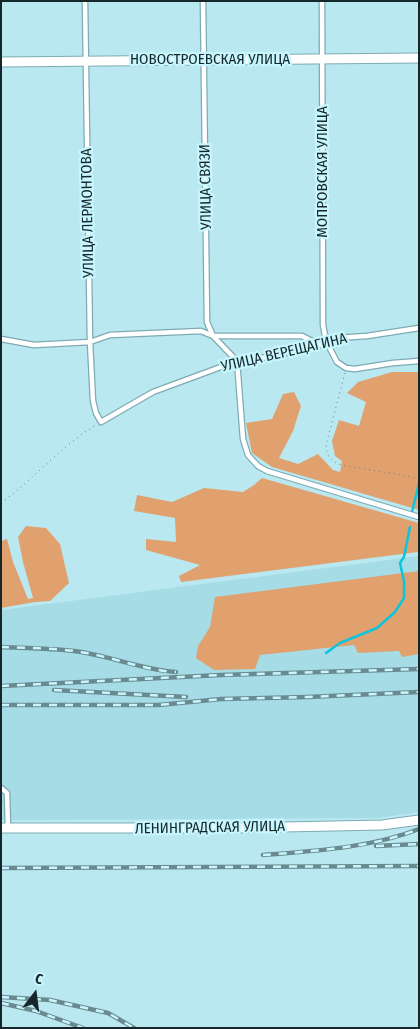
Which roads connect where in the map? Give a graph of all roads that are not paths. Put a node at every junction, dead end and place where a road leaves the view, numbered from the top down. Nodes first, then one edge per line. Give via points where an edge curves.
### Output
1 (85, 1) edge
2 (203, 1) edge
3 (322, 1) edge
4 (419, 58) edge
5 (322, 59) junction
6 (205, 60) junction
7 (86, 61) junction
8 (1, 62) edge
9 (419, 328) edge
10 (213, 336) junction
11 (1, 339) edge
12 (90, 342) junction
13 (326, 342) junction
14 (320, 345) junction
15 (237, 361) junction
16 (419, 361) edge
17 (101, 422) joint
18 (419, 516) edge
19 (1, 788) edge
20 (419, 820) edge
21 (5, 828) edge

1 - 7 lane, УЛИЦА ЛЕРМОНТОВА
2 - 6 lane, УЛИЦА СВЯЗИ
3 - 5 lane, МОПРОВСКАЯ УЛИЦА
4 - 5 street, НОВОСТРОЕВСКАЯ УЛИЦА
5 - 6 street, НОВОСТРОЕВСКАЯ УЛИЦА
5 - 13 lane, МОПРОВСКАЯ УЛИЦА via 323,325
6 - 7 street, НОВОСТРОЕВСКАЯ УЛИЦА
6 - 10 lane, УЛИЦА СВЯЗИ via 207,322
7 - 8 street, НОВОСТРОЕВСКАЯ УЛИЦА
7 - 12 lane, УЛИЦА ЛЕРМОНТОВА
9 - 13 lane, УЛИЦА ВЕРЕЩАГИНА
10 - 12 lane via 201,331 110,335
10 - 14 lane via 302,336
10 - 15 lane, УЛИЦА СВЯЗИ
11 - 12 lane via 34,345
12 - 17 lane, УЛИЦА ЛЕРМОНТОВА via 93,400
13 - 14 lane, УЛИЦА ВЕРЕЩАГИНА
13 - 16 lane via 337,362 346,368
14 - 15 lane, УЛИЦА ВЕРЕЩАГИНА
15 - 17 lane, УЛИЦА ВЕРЕЩАГИНА via 153,392
15 - 18 lane via 244,439 248,454 258,466
19 - 21 lane via 7,793
20 - 21 street, ЛЕНИНГРАДСКАЯ УЛИЦА via 382,825 235,828

